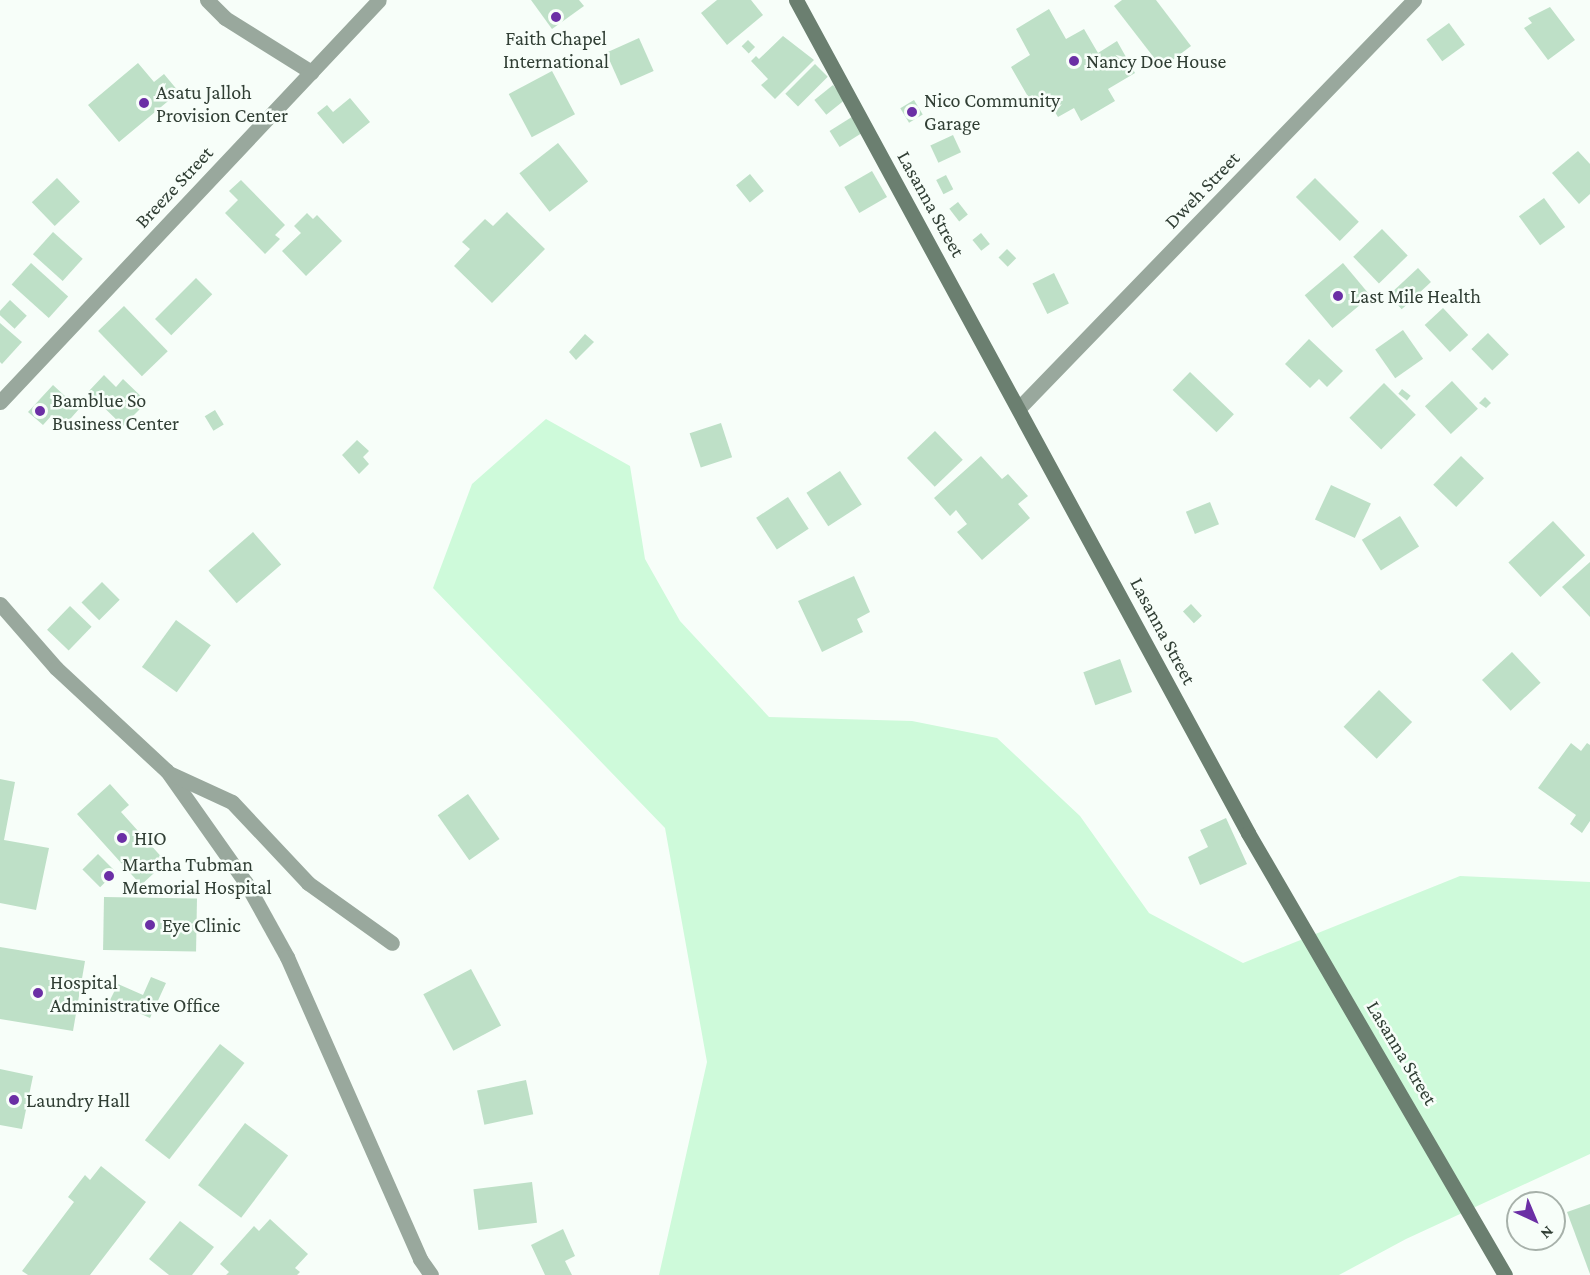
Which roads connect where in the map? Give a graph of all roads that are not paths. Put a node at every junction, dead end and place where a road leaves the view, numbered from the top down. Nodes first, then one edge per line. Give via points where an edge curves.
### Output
1 (207, 0) edge
2 (379, 0) edge
3 (796, 0) edge
4 (1414, 0) edge
5 (311, 72) junction
6 (0, 402) edge
7 (1019, 408) junction
8 (0, 604) edge
9 (167, 771) junction
10 (392, 943) dead end
11 (430, 1275) edge
12 (1505, 1275) edge

1 - 5 street via 225,18
2 - 5 street, Breeze Street
3 - 7 street, Lasanna Street
4 - 7 street, Dweh Street
5 - 6 street, Breeze Street
7 - 12 street, Lasanna Street via 1248,833
8 - 9 street via 56,668
9 - 10 street via 232,802 308,883
9 - 11 street via 246,883 287,957

